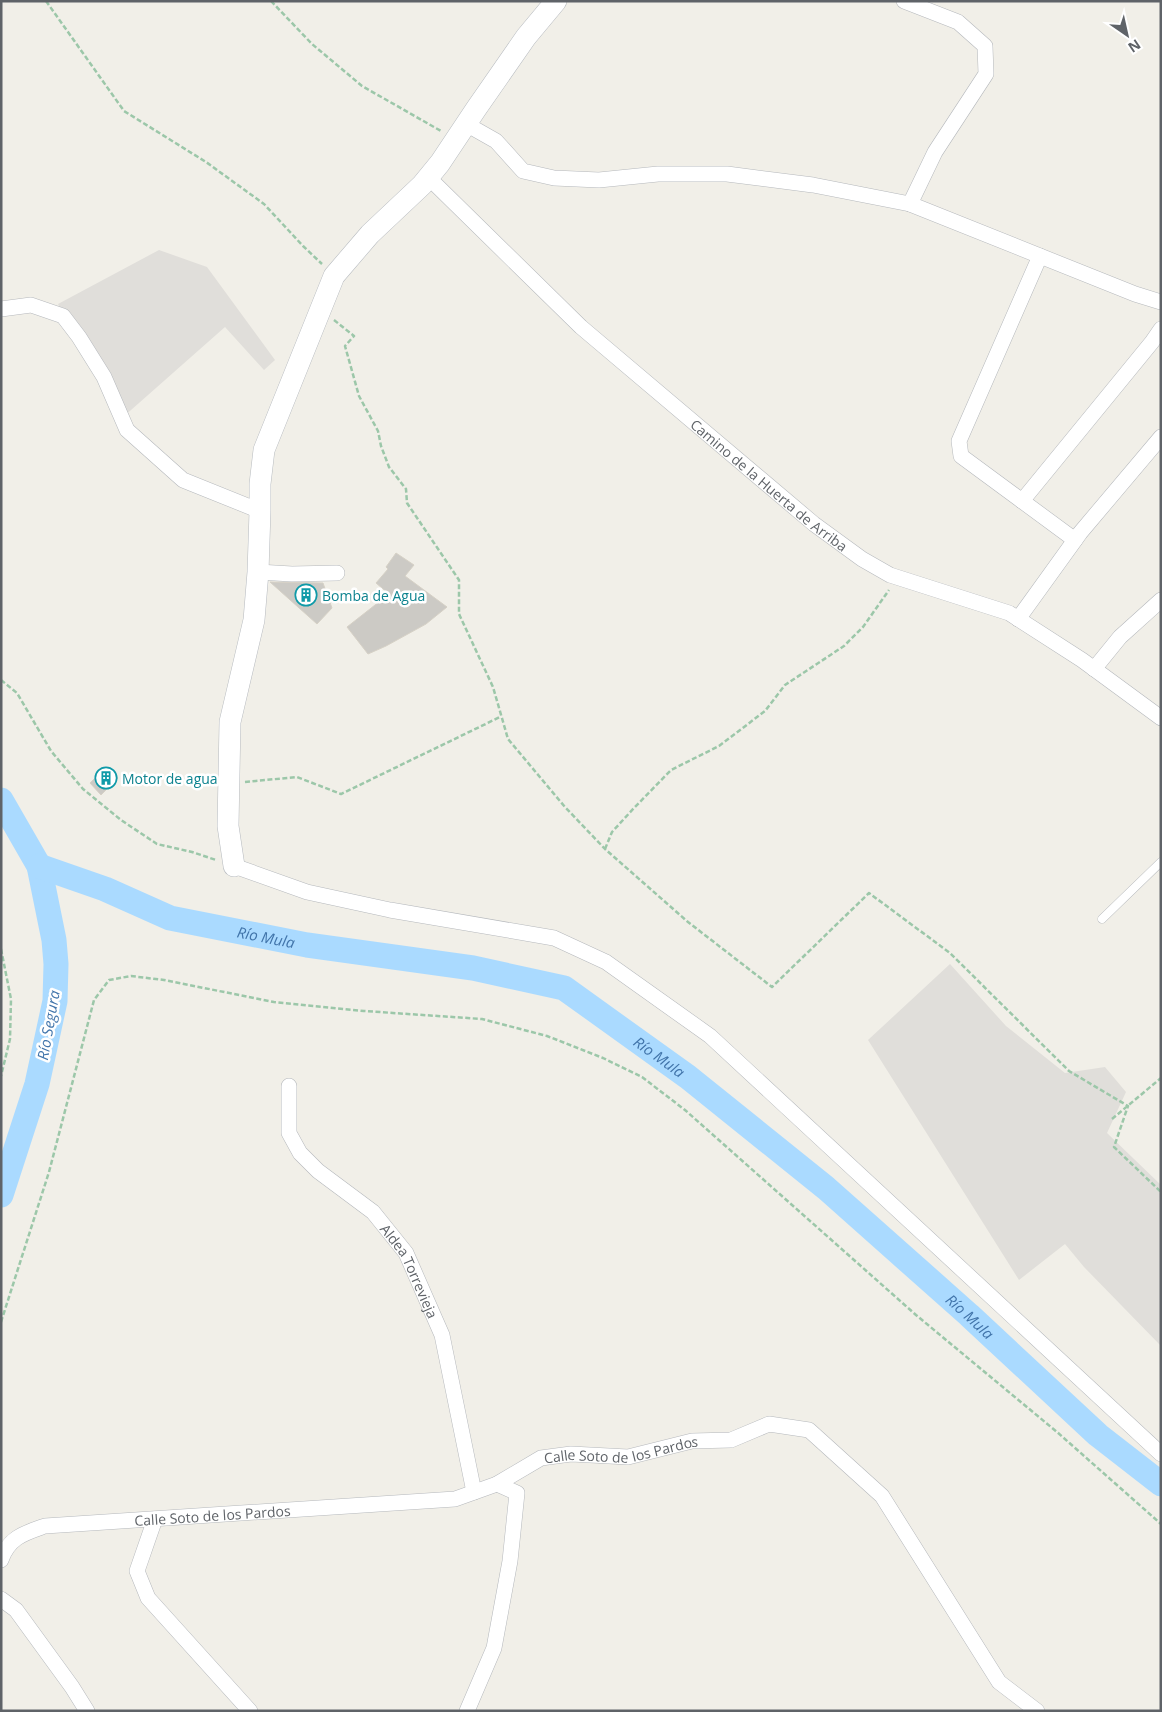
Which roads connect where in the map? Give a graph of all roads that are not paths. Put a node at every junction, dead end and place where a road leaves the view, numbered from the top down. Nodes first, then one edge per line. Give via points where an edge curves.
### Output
1 (556, 1) edge
2 (904, 1) edge
3 (461, 132) junction
4 (428, 178) junction
5 (910, 204) junction
6 (1040, 256) junction
7 (1161, 302) edge
8 (1, 309) edge
9 (1161, 329) edge
10 (1161, 437) edge
11 (1022, 501) junction
12 (260, 511) junction
13 (1075, 540) junction
14 (258, 572) junction
15 (336, 574) dead end
16 (1161, 600) edge
17 (1018, 619) junction
18 (1094, 669) junction
19 (1161, 718) edge
20 (1161, 862) edge
21 (234, 866) joint
22 (1102, 919) dead end
23 (289, 1086) dead end
24 (1161, 1454) edge
25 (497, 1484) junction
26 (474, 1492) junction
27 (155, 1519) junction
28 (1, 1560) edge
29 (1, 1599) edge
30 (87, 1711) edge
31 (250, 1711) edge
32 (467, 1711) edge
33 (1037, 1711) edge

1 - 3 main road via 526,37
2 - 5 street via 958,22 985,46 986,74 935,152
3 - 4 main road
3 - 5 street via 496,141 523,171 554,178 599,180 658,174 726,174 813,185
4 - 12 main road via 370,234 334,276 264,450
4 - 17 street, Camino de la Huerta de Arriba via 581,327 814,524 862,558 897,577 1009,613
5 - 6 street
6 - 7 street
6 - 11 street via 959,441 961,456
8 - 12 street via 31,305 63,316 104,377 127,430 183,480
9 - 11 street
10 - 13 street
11 - 13 street
12 - 14 main road
13 - 17 street
14 - 15 street
14 - 21 main road via 254,620 230,722 228,826
16 - 18 street via 1120,637
17 - 18 street, Camino de la Huerta de Arriba
18 - 19 street, Camino de la Huerta de Arriba
20 - 22 lane
21 - 24 street via 307,892 554,938 606,962 710,1036
23 - 26 street, Aldea Torrevieja via 289,1133 300,1153 318,1171 373,1212 406,1252 442,1334
25 - 26 street, Calle Soto de los Pardos
25 - 32 street via 517,1492 510,1561 494,1648
25 - 33 street, Calle Soto de los Pardos via 541,1458 571,1454 628,1457 692,1441 731,1440 769,1424 808,1430 882,1496 999,1682
26 - 27 street, Calle Soto de los Pardos via 455,1499
27 - 28 street, Calle Soto de los Pardos via 45,1526 20,1535 5,1549
27 - 31 street via 137,1571 148,1598
29 - 30 street via 16,1610

